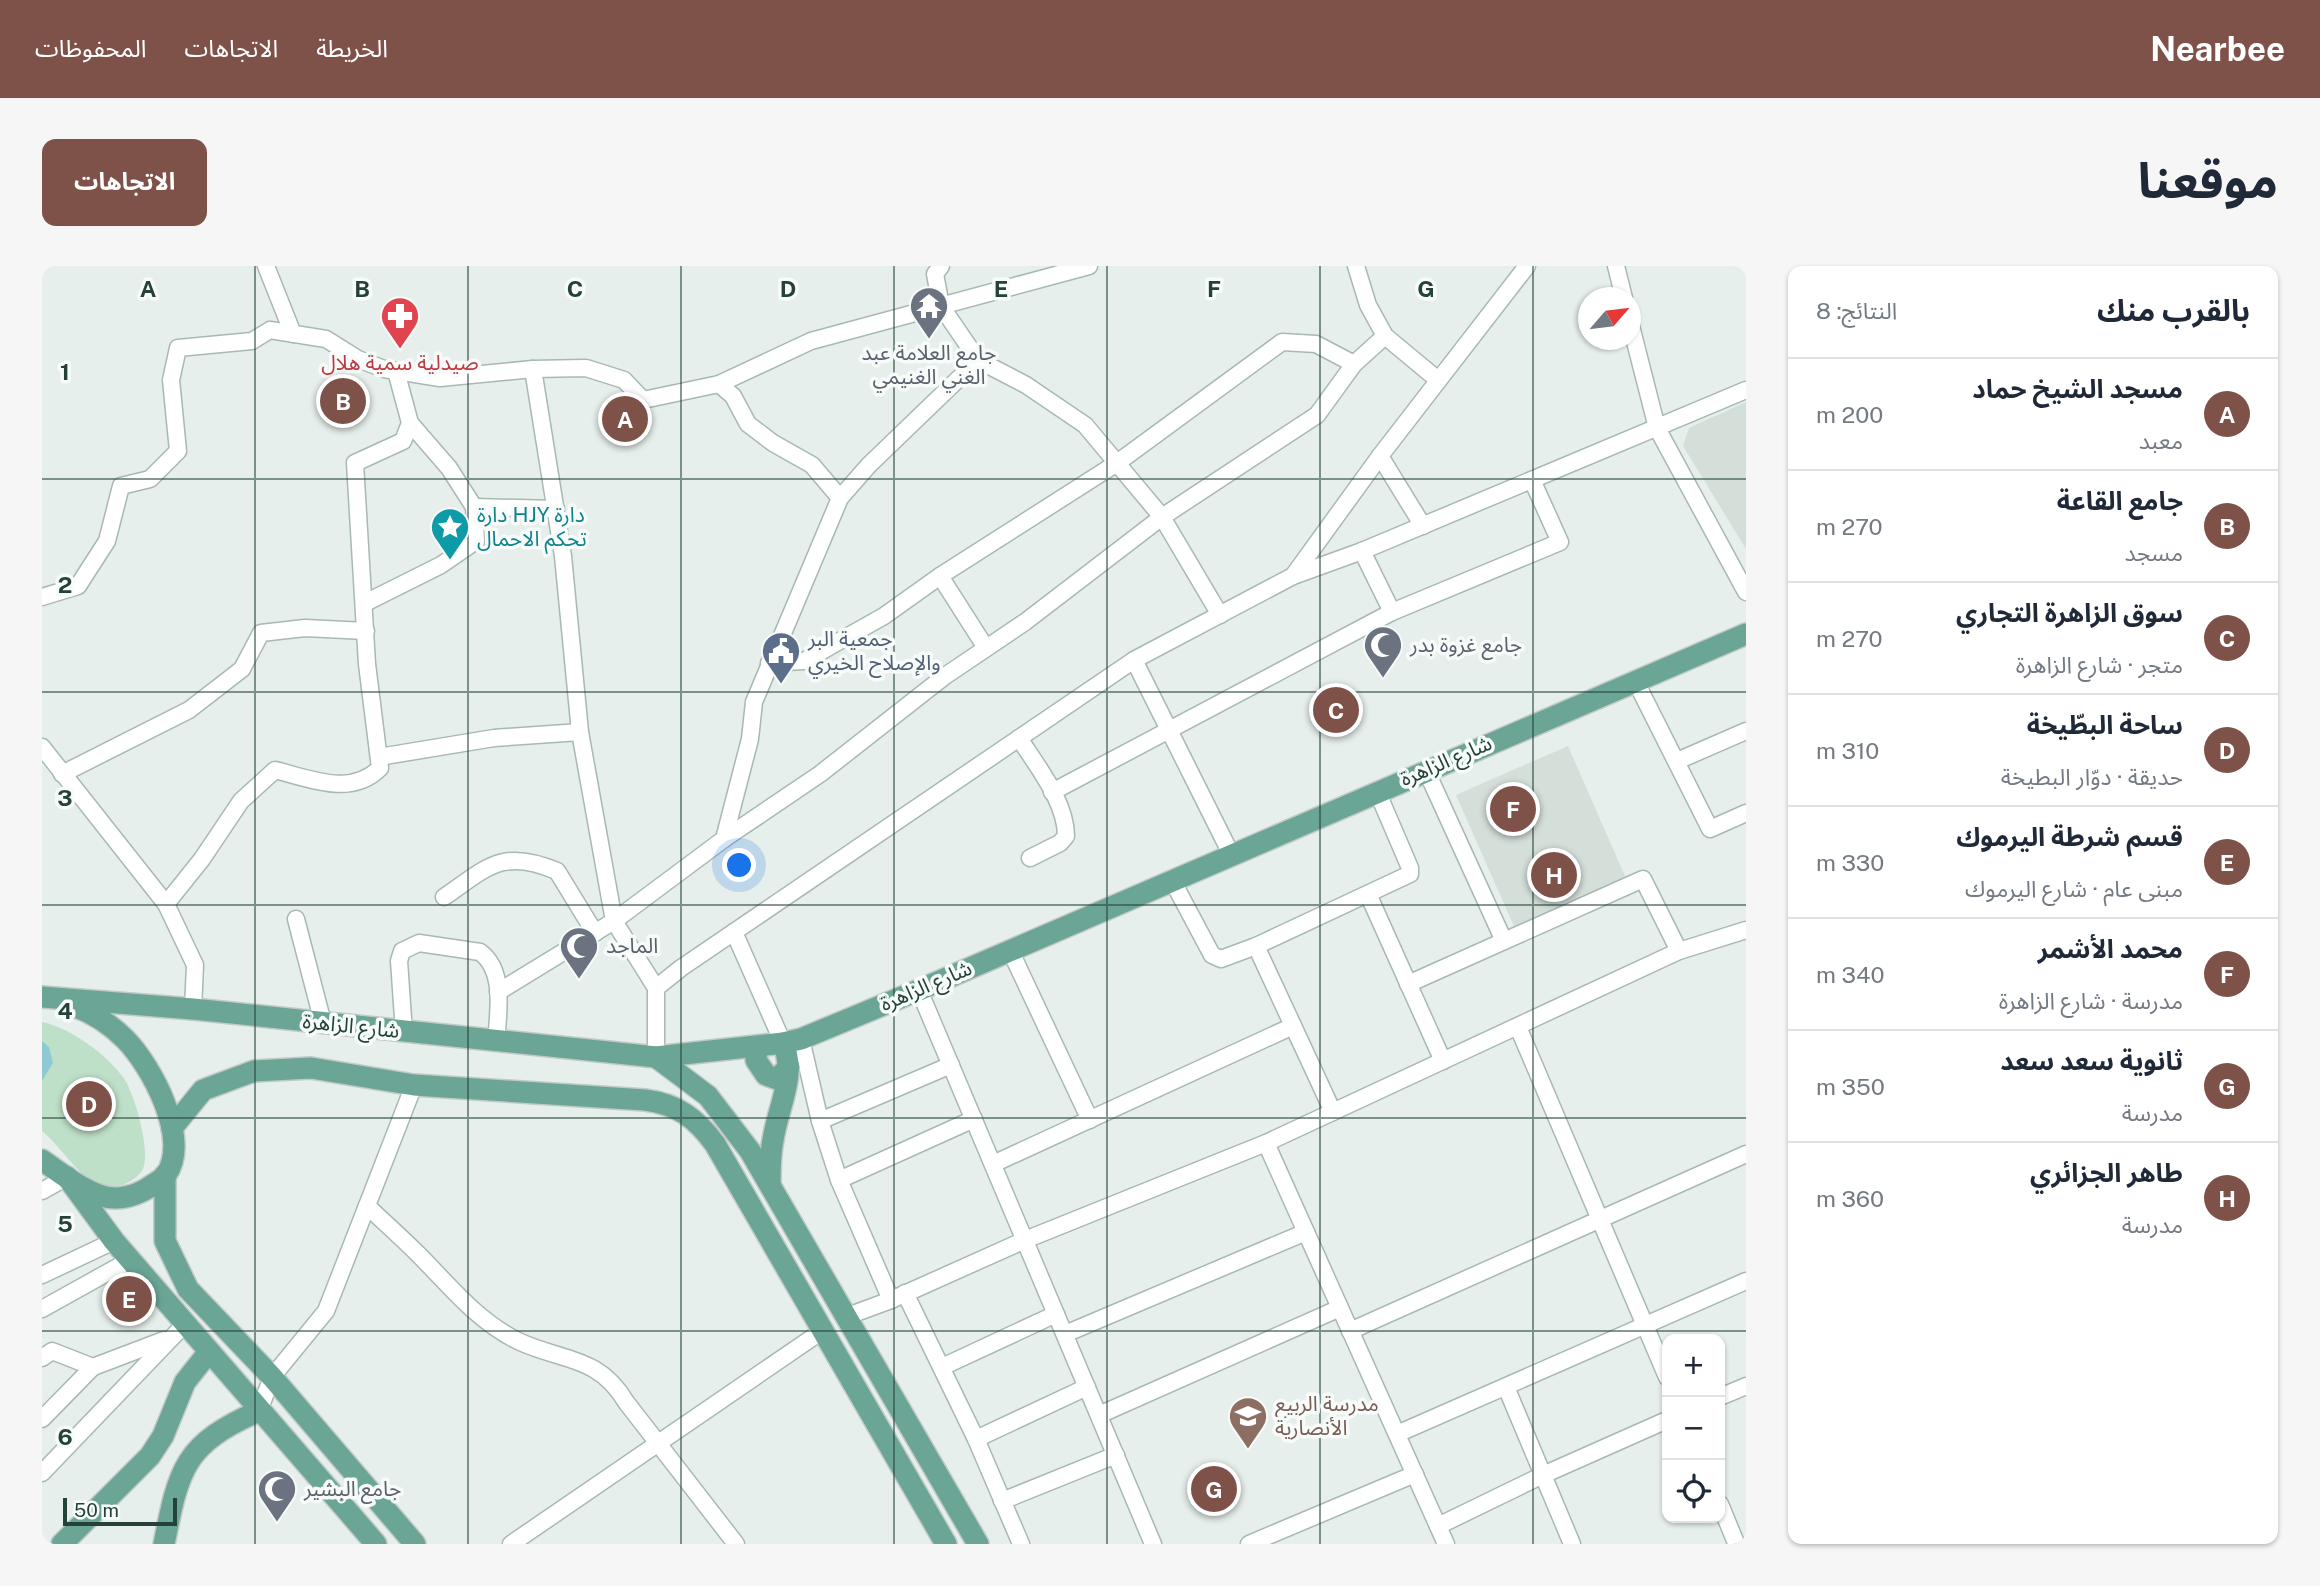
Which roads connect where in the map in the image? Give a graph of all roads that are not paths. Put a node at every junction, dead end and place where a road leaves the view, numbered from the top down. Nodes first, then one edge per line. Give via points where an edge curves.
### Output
1 (266, 266) edge
2 (941, 266) edge
3 (1090, 266) edge
4 (1356, 266) edge
5 (1527, 266) edge
6 (1616, 266) edge
7 (1621, 287) edge
8 (942, 306) junction
9 (293, 334) junction
10 (1385, 336) junction
11 (1637, 350) edge
12 (978, 359) junction
13 (1354, 364) junction
14 (533, 369) junction
15 (396, 371) junction
16 (1438, 380) junction
17 (719, 384) junction
18 (1746, 390) edge
19 (410, 423) junction
20 (1657, 428) junction
21 (1380, 456) junction
22 (1117, 463) junction
23 (1532, 480) junction
24 (840, 498) junction
25 (474, 507) junction
26 (556, 509) junction
27 (1162, 517) junction
28 (1423, 526) junction
29 (1362, 551) junction
30 (940, 576) junction
31 (1293, 576) junction
32 (1746, 592) edge
33 (42, 597) edge
34 (365, 603) junction
35 (1392, 612) junction
36 (1220, 615) junction
37 (366, 631) junction
38 (1746, 634) edge
39 (986, 648) junction
40 (1133, 660) junction
41 (769, 663) junction
42 (1635, 680) junction
43 (1169, 730) junction
44 (580, 732) junction
45 (1746, 732) edge
46 (1019, 738) junction
47 (42, 747) edge
48 (379, 757) junction
49 (1677, 761) junction
50 (1426, 770) junction
51 (62, 774) junction
52 (1377, 791) junction
53 (1052, 792) junction
54 (1746, 813) edge
55 (724, 839) junction
56 (1231, 854) junction
57 (1030, 858) dead end
58 (1172, 880) junction
59 (1368, 894) junction
60 (444, 897) dead end
61 (166, 904) junction
62 (296, 919) dead end
63 (614, 921) junction
64 (1746, 930) edge
65 (734, 932) junction
66 (595, 933) junction
67 (1504, 941) junction
68 (1256, 946) junction
69 (1010, 950) junction
70 (1679, 951) junction
71 (1408, 984) junction
72 (656, 988) junction
73 (919, 990) junction
74 (498, 992) junction
75 (44, 998) edge
76 (193, 1009) junction
77 (323, 1023) junction
78 (1293, 1026) junction
79 (1518, 1027) junction
80 (404, 1032) junction
81 (792, 1041) junction
82 (496, 1042) junction
83 (757, 1048) junction
84 (656, 1057) junction
85 (1443, 1061) junction
86 (951, 1065) junction
87 (789, 1067) junction
88 (414, 1085) junction
89 (1334, 1112) junction
90 (974, 1119) junction
91 (1090, 1120) junction
92 (820, 1121) junction
93 (172, 1128) junction
94 (1266, 1143) junction
95 (1746, 1154) edge
96 (42, 1160) edge
97 (993, 1164) junction
98 (166, 1175) junction
99 (67, 1177) junction
100 (839, 1180) junction
101 (770, 1184) junction
102 (42, 1191) edge
103 (367, 1206) junction
104 (1600, 1219) junction
105 (1306, 1232) junction
106 (1025, 1240) junction
107 (114, 1241) junction
108 (130, 1260) junction
109 (42, 1275) edge
110 (1746, 1281) edge
111 (898, 1296) junction
112 (42, 1308) edge
113 (1340, 1308) junction
114 (1056, 1314) junction
115 (845, 1317) junction
116 (1646, 1325) junction
117 (177, 1331) junction
118 (822, 1331) junction
119 (1350, 1331) junction
120 (1065, 1334) junction
121 (208, 1353) junction
122 (42, 1358) edge
123 (1662, 1365) edge
124 (93, 1367) junction
125 (942, 1367) junction
126 (272, 1377) junction
127 (1746, 1386) edge
128 (1087, 1387) junction
129 (1506, 1387) junction
130 (1725, 1395) edge
131 (259, 1411) junction
132 (1099, 1415) junction
133 (42, 1419) edge
134 (1662, 1422) edge
135 (1397, 1434) junction
136 (976, 1439) junction
137 (656, 1442) junction
138 (1116, 1455) junction
139 (150, 1456) junction
140 (42, 1473) edge
141 (180, 1474) junction
142 (1415, 1474) junction
143 (1543, 1475) junction
144 (1002, 1501) junction
145 (1725, 1516) edge
146 (1438, 1526) junction
147 (1278, 1539) edge
148 (1736, 1543) edge
149 (62, 1544) edge
150 (164, 1544) edge
151 (376, 1544) edge
152 (415, 1544) edge
153 (511, 1544) edge
154 (736, 1544) edge
155 (946, 1544) edge
156 (978, 1544) edge
157 (1021, 1544) edge
158 (1153, 1544) edge
159 (1249, 1544) edge
160 (1446, 1544) edge
161 (1572, 1544) edge

1 - 9 street
2 - 8 street via 935,274
3 - 8 street
4 - 10 street via 1368,305
5 - 16 street
6 - 7 street
8 - 12 street
8 - 17 street via 811,341
9 - 15 street via 326,339 358,359
9 - 33 street via 270,330 252,341 178,348 171,380 178,451 150,479 121,486 107,541 78,586
10 - 13 street
10 - 16 street
11 - 20 street
12 - 22 street via 1026,384 1085,425
12 - 24 street
13 - 22 street via 1316,344 1282,342
13 - 27 street via 1317,415
14 - 15 street via 440,378
14 - 17 street via 586,368 624,380 643,400
14 - 26 street
15 - 19 street
16 - 21 street
17 - 24 street via 733,396 748,424 812,466
18 - 20 street
19 - 25 street via 449,468
19 - 34 street via 404,441 355,463
20 - 23 street
20 - 32 street
21 - 28 street
21 - 31 street
22 - 27 street
22 - 30 street
23 - 28 street
23 - 35 street via 1560,542
24 - 41 street
25 - 26 street
25 - 34 street via 475,541 441,565
26 - 44 street
27 - 36 street
27 - 39 street
28 - 29 street
29 - 31 street
29 - 35 street
30 - 39 street
30 - 41 street via 884,616 804,662
31 - 36 street
34 - 37 street
35 - 43 street
36 - 40 street
37 - 48 street
37 - 51 street via 305,628 261,633 242,669 188,710
38 - 42 main road, شارع الزاهرة
39 - 55 street via 820,774
40 - 43 street
40 - 46 street
41 - 55 street via 754,702 750,739
42 - 49 street
42 - 50 main road, شارع الزاهرة
43 - 53 street
43 - 56 street
44 - 48 street via 494,738
44 - 63 street
45 - 49 street
46 - 53 street
46 - 65 street
47 - 51 street
48 - 61 street via 380,768 366,781 348,784 275,770 241,801
49 - 54 street via 1710,828
50 - 52 main road, شارع الزاهرة
50 - 67 street
51 - 61 street
52 - 56 main road, شارع الزاهرة
52 - 59 street via 1410,874
53 - 57 street via 1066,824 1066,836
55 - 63 street
56 - 58 main road, شارع الزاهرة
58 - 68 street via 1212,955 1221,959
58 - 69 main road, شارع الزاهرة
59 - 68 street
59 - 71 street
60 - 66 street via 496,862 510,859 546,866 557,871
61 - 76 street via 195,965
62 - 77 street
63 - 66 street
63 - 72 street
64 - 70 street
65 - 72 street
65 - 81 street
66 - 74 street
67 - 70 street via 1643,879
67 - 71 street
68 - 78 street
69 - 73 main road, شارع الزاهرة
69 - 91 street
70 - 79 street
71 - 85 street
72 - 84 street
73 - 81 main road, شارع الزاهرة
73 - 86 street
74 - 80 street via 495,968 480,952 419,943 409,947 399,961
74 - 82 street
75 - 76 main road, شارع الزاهرة
75 - 93 main road via 84,1010 124,1038 151,1073
76 - 77 main road, شارع الزاهرة
77 - 80 main road, شارع الزاهرة
78 - 89 street
78 - 91 street
79 - 85 street
79 - 104 street
80 - 82 main road, شارع الزاهرة
81 - 83 main road, شارع الزاهرة
81 - 87 main road
81 - 92 street
82 - 84 main road, شارع الزاهرة
83 - 84 main road, شارع الزاهرة
83 - 87 main road via 757,1060 766,1075 777,1079
84 - 101 main road via 708,1096
85 - 89 street
86 - 90 street
86 - 92 street
87 - 101 main road via 773,1141
88 - 93 main road via 311,1068 254,1071 203,1090
88 - 103 street
88 - 118 main road via 645,1100 676,1106 715,1144
89 - 94 street
90 - 97 street
90 - 100 street
91 - 97 street
92 - 100 street
93 - 98 main road
94 - 105 street
94 - 106 street
95 - 104 street
96 - 99 main road
97 - 106 street
98 - 99 main road via 144,1191 118,1198 103,1196
98 - 126 main road via 165,1241 188,1289
99 - 102 street
99 - 107 main road
100 - 111 street
101 - 115 main road
103 - 126 street via 326,1311
103 - 137 street via 450,1291 482,1317 518,1341 592,1365 615,1384
104 - 116 street
104 - 119 street
105 - 113 street
105 - 120 street
106 - 111 street
106 - 114 street
107 - 108 main road
107 - 109 street
108 - 112 street
108 - 117 main road
110 - 116 street
111 - 115 street
111 - 125 street
113 - 119 street
113 - 132 street
114 - 120 street
114 - 125 street
115 - 156 main road
116 - 123 street
116 - 129 street
117 - 121 main road
117 - 124 street
117 - 140 street
118 - 137 street
118 - 155 main road
119 - 135 street
120 - 128 street
121 - 131 main road
121 - 139 main road via 185,1382
122 - 124 street via 52,1351
124 - 133 street
125 - 136 street
126 - 131 street
126 - 152 main road
127 - 130 street
128 - 132 street
128 - 136 street
129 - 135 street
129 - 143 street
131 - 141 main road via 214,1435
131 - 151 main road
132 - 138 street
134 - 143 street
135 - 142 street
136 - 144 street
137 - 153 street
137 - 154 street
138 - 144 street
138 - 158 street
139 - 141 main road
139 - 149 main road
141 - 150 main road
142 - 146 street
142 - 147 street
143 - 146 street
143 - 161 street
144 - 157 street
145 - 148 street
146 - 160 street
147 - 159 street

